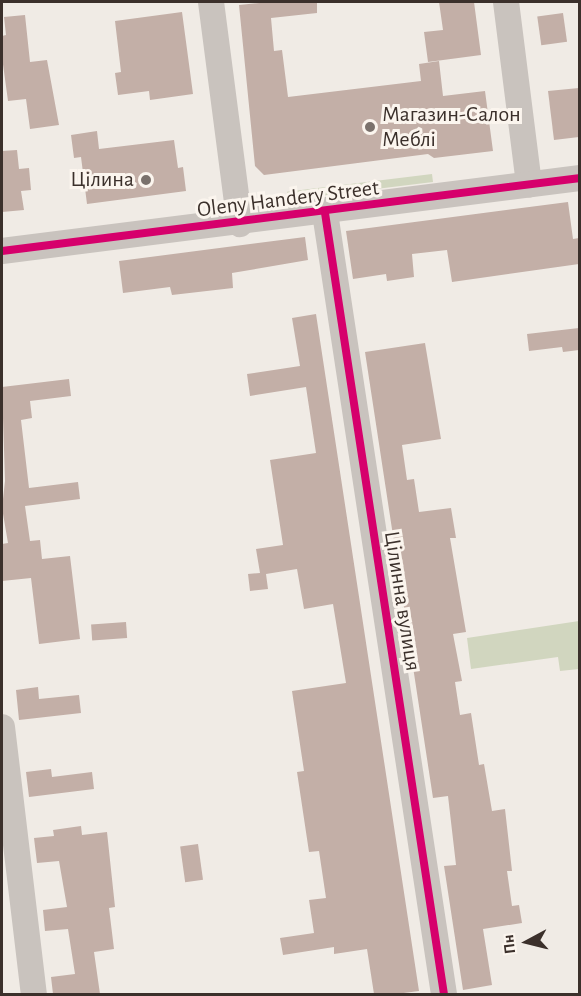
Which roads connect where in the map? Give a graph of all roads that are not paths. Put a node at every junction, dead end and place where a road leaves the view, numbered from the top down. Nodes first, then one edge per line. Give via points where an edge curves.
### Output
1 (211, 2) edge
2 (506, 2) edge
3 (579, 178) edge
4 (529, 185) junction
5 (325, 213) junction
6 (240, 224) junction
7 (2, 251) edge
8 (2, 727) edge
9 (34, 994) edge
10 (444, 994) edge

1 - 6 street
2 - 4 street
3 - 4 street, Oleny Handery Street
4 - 5 street, Oleny Handery Street
5 - 6 street, Oleny Handery Street
5 - 10 street, Цілинна вулиця
6 - 7 street, Oleny Handery Street
8 - 9 street

